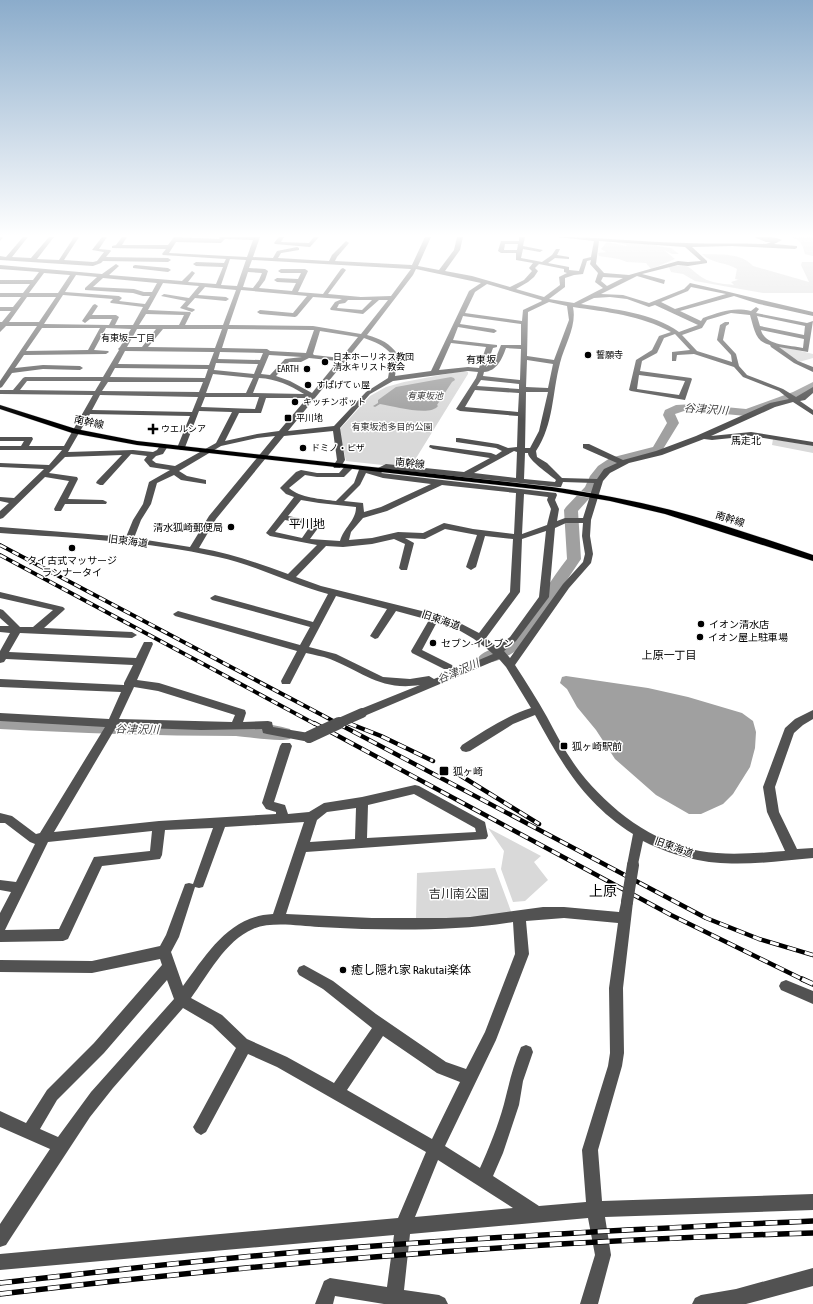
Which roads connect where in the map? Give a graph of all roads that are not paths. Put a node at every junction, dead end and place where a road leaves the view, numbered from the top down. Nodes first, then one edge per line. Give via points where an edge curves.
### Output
1 (23, 298) edge
2 (58, 298) edge
3 (117, 298) edge
4 (152, 298) edge
5 (192, 298) joint
6 (236, 298) edge
7 (309, 298) edge
8 (346, 298) joint
9 (378, 298) junction
10 (392, 298) joint
11 (469, 298) edge
12 (539, 298) edge
13 (549, 298) edge
14 (589, 298) edge
15 (632, 298) edge
16 (666, 298) edge
17 (721, 298) edge
18 (746, 298) edge
19 (226, 299) dead end
20 (546, 300) junction
21 (655, 302) junction
22 (703, 303) junction
23 (761, 303) junction
24 (573, 305) junction
25 (95, 306) dead end
26 (0, 309) edge
27 (15, 309) junction
28 (146, 309) junction
29 (192, 310) dead end
30 (715, 310) junction
31 (675, 311) junction
32 (260, 312) dead end
33 (753, 313) junction
34 (461, 314) junction
35 (813, 314) edge
36 (88, 317) junction
37 (525, 323) junction
38 (727, 323) dead end
39 (2, 324) edge
40 (702, 324) junction
41 (810, 324) edge
42 (41, 325) junction
43 (456, 325) junction
44 (82, 326) junction
45 (108, 326) junction
46 (136, 326) junction
47 (160, 327) junction
48 (181, 327) junction
49 (226, 327) junction
50 (246, 327) junction
51 (757, 327) junction
52 (317, 329) junction
53 (0, 330) edge
54 (494, 331) dead end
55 (677, 333) junction
56 (243, 336) dead end
57 (364, 336) junction
58 (807, 338) junction
59 (448, 342) junction
60 (768, 343) junction
61 (490, 346) junction
62 (503, 347) junction
63 (524, 347) junction
64 (121, 349) junction
65 (219, 349) junction
66 (143, 350) junction
67 (90, 352) junction
68 (106, 352) dead end
69 (695, 352) junction
70 (22, 353) junction
71 (266, 353) junction
72 (309, 355) junction
73 (524, 358) junction
74 (343, 360) junction
75 (674, 360) dead end
76 (262, 362) junction
77 (557, 362) junction
78 (113, 366) junction
79 (212, 366) junction
80 (736, 366) junction
81 (80, 368) dead end
82 (481, 370) junction
83 (813, 370) edge
84 (434, 373) junction
85 (636, 373) junction
86 (5, 374) edge
87 (257, 376) junction
88 (272, 377) junction
89 (479, 378) junction
90 (391, 379) junction
91 (104, 380) junction
92 (207, 380) junction
93 (0, 386) edge
94 (523, 387) junction
95 (473, 388) junction
96 (813, 389) edge
97 (551, 390) junction
98 (0, 392) edge
99 (14, 393) junction
100 (97, 394) junction
101 (202, 395) junction
102 (249, 395) junction
103 (263, 396) junction
104 (313, 396) junction
105 (795, 399) junction
106 (0, 407) edge
107 (237, 410) junction
108 (87, 412) junction
109 (196, 412) junction
110 (813, 413) edge
111 (522, 414) junction
112 (336, 428) junction
113 (75, 431) junction
114 (280, 435) junction
115 (703, 436) junction
116 (0, 439) edge
117 (459, 440) dead end
118 (137, 443) junction
119 (219, 444) junction
120 (813, 444) edge
121 (164, 446) junction
122 (586, 446) dead end
123 (433, 447) dead end
124 (0, 448) edge
125 (24, 448) junction
126 (181, 448) junction
127 (521, 450) junction
128 (65, 451) junction
129 (204, 451) junction
130 (508, 451) junction
131 (532, 451) junction
132 (129, 453) junction
133 (153, 454) junction
134 (263, 457) junction
135 (495, 458) junction
136 (622, 462) junction
137 (0, 465) edge
138 (337, 466) junction
139 (50, 467) junction
140 (349, 467) junction
141 (363, 469) junction
142 (175, 470) junction
143 (378, 470) junction
144 (43, 474) junction
145 (467, 474) junction
146 (520, 480) junction
147 (560, 480) junction
148 (599, 481) junction
149 (202, 482) dead end
150 (442, 482) junction
151 (100, 483) dead end
152 (520, 491) junction
153 (299, 496) junction
154 (594, 496) junction
155 (0, 499) edge
156 (15, 501) junction
157 (63, 501) junction
158 (103, 502) dead end
159 (338, 503) junction
160 (58, 509) dead end
161 (0, 516) edge
162 (360, 516) junction
163 (283, 517) junction
164 (587, 520) junction
165 (551, 527) junction
166 (0, 530) edge
167 (482, 533) junction
168 (393, 537) junction
169 (518, 537) junction
170 (129, 540) junction
171 (304, 541) junction
172 (323, 544) junction
173 (344, 544) junction
174 (193, 550) junction
175 (813, 558) edge
176 (472, 567) dead end
177 (404, 568) dead end
178 (290, 577) junction
179 (334, 591) junction
180 (0, 595) edge
181 (215, 598) dead end
182 (394, 606) junction
183 (0, 612) edge
184 (178, 614) dead end
185 (435, 617) junction
186 (316, 626) junction
187 (0, 629) edge
188 (17, 629) junction
189 (36, 630) junction
190 (132, 635) dead end
191 (375, 636) dead end
192 (481, 638) junction
193 (148, 644) dead end
194 (302, 649) junction
195 (499, 652) junction
196 (1, 657) edge
197 (139, 662) junction
198 (510, 665) junction
199 (448, 667) dead end
200 (286, 681) dead end
201 (0, 683) edge
202 (432, 683) junction
203 (128, 686) junction
204 (537, 710) junction
205 (813, 714) edge
206 (0, 717) edge
207 (236, 726) junction
208 (110, 728) junction
209 (286, 746) dead end
210 (466, 748) dead end
211 (362, 802) junction
212 (312, 817) junction
213 (283, 818) junction
214 (5, 819) edge
215 (222, 822) junction
216 (159, 826) junction
217 (0, 828) edge
218 (639, 832) junction
219 (44, 838) junction
220 (361, 843) junction
221 (302, 847) junction
222 (813, 853) edge
223 (793, 854) junction
224 (0, 885) edge
225 (19, 888) junction
226 (519, 916) junction
227 (625, 919) junction
228 (277, 920) junction
229 (0, 926) edge
230 (0, 936) edge
231 (167, 959) junction
232 (0, 966) edge
233 (304, 971) dead end
234 (786, 986) dead end
235 (813, 998) edge
236 (181, 1000) junction
237 (381, 1026) junction
238 (245, 1045) junction
239 (526, 1052) dead end
240 (470, 1078) junction
241 (336, 1093) junction
242 (0, 1119) edge
243 (201, 1126) dead end
244 (29, 1132) junction
245 (62, 1146) junction
246 (435, 1149) junction
247 (483, 1180) junction
248 (813, 1202) edge
249 (595, 1209) junction
250 (536, 1214) junction
251 (403, 1225) junction
252 (0, 1239) edge
253 (0, 1262) edge
254 (813, 1277) edge
255 (395, 1297) junction
256 (324, 1304) edge
257 (439, 1304) edge
258 (589, 1304) edge
259 (702, 1304) edge

1 - 27 street
2 - 42 street
3 - 28 street via 119,298 113,302
4 - 28 street
5 - 19 street
5 - 29 street via 183,308
6 - 49 street
7 - 32 street via 294,316
8 - 9 street
8 - 9 street via 333,309 363,312
9 - 10 street
10 - 57 street
11 - 34 street
12 - 20 street
13 - 20 street
14 - 24 street
15 - 21 street via 650,305
16 - 21 street
17 - 22 street
18 - 23 street
20 - 24 street
20 - 37 street via 525,311
21 - 31 street
22 - 30 street
22 - 31 street
23 - 33 street
23 - 35 street
24 - 55 street via 624,312 657,322
24 - 77 street via 572,320
25 - 36 street
26 - 27 street
27 - 39 street
28 - 46 street
28 - 48 street via 188,313
30 - 33 street
30 - 40 street
31 - 40 street
33 - 41 street
33 - 51 street
34 - 37 street
34 - 43 street
36 - 44 street
36 - 45 street via 116,317
37 - 63 street
38 - 80 street via 723,325 720,340 734,355
39 - 42 street
39 - 53 street
40 - 55 street via 700,327
41 - 58 street
42 - 44 street
42 - 70 street
43 - 54 street
43 - 59 street
44 - 45 street
45 - 46 street
45 - 67 street
46 - 47 street
46 - 64 street
47 - 48 street
47 - 66 street
48 - 49 street
49 - 50 street
49 - 65 street
50 - 52 street
50 - 56 street
51 - 58 street
51 - 60 street via 759,335
52 - 57 street
52 - 72 street
55 - 69 street
55 - 85 street via 661,337 657,350 639,360
57 - 74 street
57 - 90 street via 382,342 395,355
58 - 60 street via 806,351
59 - 61 street
59 - 84 street
60 - 83 street
61 - 62 street
61 - 82 street
62 - 63 street
62 - 82 street via 498,361 486,370
63 - 73 street
64 - 66 street
64 - 78 street
65 - 66 street
65 - 71 street via 267,351
65 - 79 street
67 - 68 street
67 - 70 street
69 - 75 street via 674,353
69 - 80 street
70 - 86 street
71 - 72 street
71 - 76 street
72 - 74 street
72 - 88 street via 301,360 287,360
73 - 77 street
73 - 94 street
74 - 104 street
76 - 79 street
76 - 87 street
77 - 97 street
78 - 79 street
78 - 91 street
79 - 87 street
79 - 92 street
80 - 105 street via 752,380 781,390
81 - 86 street via 43,367
82 - 84 street
82 - 89 street
84 - 90 street
85 - 85 street via 633,390 682,398 689,379
86 - 93 street
87 - 88 street
87 - 102 street
88 - 104 street via 288,382
89 - 94 street
89 - 95 street
90 - 112 street via 368,394
91 - 92 street
91 - 99 street via 26,379
91 - 100 street
92 - 101 street
94 - 95 street
94 - 97 street
94 - 111 street
95 - 111 street via 460,410
96 - 105 street via 802,398
97 - 131 street via 544,428 539,443
98 - 99 street
99 - 100 street
100 - 101 street
100 - 108 street
101 - 102 street
101 - 109 street
102 - 103 street
103 - 104 street
103 - 107 street via 258,411
104 - 114 street
105 - 110 street
105 - 115 street via 773,404
106 - 113 main road, 南幹線
107 - 109 street
107 - 119 street
108 - 109 street
108 - 113 street
109 - 126 street
111 - 127 street
112 - 114 street
112 - 138 street via 341,460
113 - 118 main road, 南幹線
113 - 128 street
114 - 119 street via 257,436
114 - 134 street
115 - 120 street via 712,438 751,434
115 - 136 street via 659,454
116 - 125 street via 28,439
117 - 130 street via 498,446
118 - 121 main road, 南幹線
118 - 132 street
119 - 129 street
121 - 126 main road, 南幹線
121 - 133 street via 160,452
122 - 136 street
123 - 135 street via 491,455
124 - 125 street
125 - 128 street
126 - 129 main road, 南幹線
127 - 130 street
127 - 131 street
127 - 146 street
128 - 132 street
128 - 139 street
129 - 134 main road, 南幹線
129 - 142 street
130 - 135 street
131 - 147 street via 534,459
132 - 133 street
132 - 151 street
133 - 142 street via 148,460 153,465
134 - 138 main road, 南幹線
134 - 174 street via 212,518
135 - 145 street
136 - 148 street via 611,467
137 - 139 street
138 - 140 main road, 南幹線
139 - 144 street
140 - 141 main road, 南幹線
140 - 153 street via 342,475 304,472 299,474 284,488 287,492
141 - 143 main road, 南幹線
141 - 150 street via 383,476
141 - 159 street via 358,483
142 - 149 street via 184,478
142 - 170 street via 154,482 147,504
143 - 145 street via 386,466
143 - 154 main road, 南幹線
144 - 156 street
144 - 157 street via 74,479
145 - 146 street
146 - 147 street via 558,485
147 - 148 street
148 - 154 street
150 - 152 street
150 - 162 street via 384,509
152 - 165 street via 553,495 555,509
152 - 169 street
153 - 159 street
153 - 163 street
154 - 164 street
154 - 175 main road, 南幹線 via 703,522
155 - 156 street
156 - 161 street
157 - 158 street
157 - 160 street
159 - 162 street via 360,505
162 - 173 street via 347,532
163 - 171 street via 270,533
163 - 171 street via 317,524
164 - 165 street via 565,521
164 - 198 street via 587,563 566,586
165 - 169 street
165 - 195 street via 544,596 513,639
166 - 170 street, 旧東海道
167 - 168 street via 444,526 425,536
167 - 169 street
167 - 176 street
168 - 173 street
168 - 177 street via 410,543
169 - 192 street via 515,592
170 - 174 street, 旧東海道
171 - 172 street
172 - 173 street
172 - 178 street
174 - 178 street, 旧東海道 via 234,557
178 - 179 street, 旧東海道
179 - 182 street, 旧東海道
179 - 186 street
180 - 189 street via 60,609
181 - 186 street
182 - 185 street, 旧東海道
182 - 191 street
183 - 188 street
184 - 194 street
185 - 192 street, 旧東海道 via 453,623
185 - 199 street via 416,651
186 - 194 street
187 - 188 street
188 - 189 street
188 - 196 street
189 - 190 street
192 - 195 street, 旧東海道
193 - 197 street
194 - 200 street
194 - 202 street via 332,656 382,680 410,684 429,680
195 - 198 street, 旧東海道
195 - 202 street via 476,666
196 - 197 street
197 - 203 street
198 - 204 street, 旧東海道
201 - 203 street
202 - 207 street, bridge via 309,737 267,730 268,725
203 - 207 street via 159,687 241,713
203 - 208 street
204 - 210 street via 525,713
204 - 218 street, 旧東海道 via 576,774 597,799
205 - 223 street via 789,731 769,787 773,812
206 - 208 street
207 - 208 street
208 - 219 street
209 - 213 street via 268,803 270,806 281,808
211 - 212 street via 324,808
211 - 220 street
211 - 220 street via 415,789 480,825 482,836
212 - 213 street
212 - 221 street
213 - 215 street
214 - 217 street
214 - 219 street via 34,839
215 - 216 street
215 - 231 street via 172,937
216 - 219 street
216 - 230 street via 156,855 98,861 63,936
218 - 223 street, 旧東海道 via 682,852 698,856 759,859
218 - 227 street, bridge
219 - 225 street
220 - 221 street
221 - 228 street
222 - 223 street, 旧東海道
224 - 225 street
225 - 229 street
226 - 227 street via 577,913
226 - 228 street via 479,923 442,924
226 - 240 street via 522,954 491,1035
227 - 249 street via 616,988 617,1053 590,1150
228 - 236 street via 248,924 238,931 220,949
231 - 232 street via 155,953 92,967
231 - 236 street
231 - 244 street via 125,1020 52,1095
233 - 237 street via 328,985
234 - 235 street
236 - 238 street via 217,1020 233,1037
236 - 245 street via 85,1111
237 - 240 street via 442,1068
237 - 241 street
238 - 241 street via 282,1062
238 - 243 street
239 - 247 street via 509,1112
240 - 246 street
241 - 246 street
242 - 244 street
244 - 245 street
245 - 252 street
246 - 247 street
246 - 251 street
247 - 250 street
248 - 249 street
249 - 250 street
249 - 258 street via 603,1255
250 - 251 street
251 - 253 street
251 - 255 street
254 - 259 street via 736,1298
255 - 256 street via 330,1287
255 - 257 street

